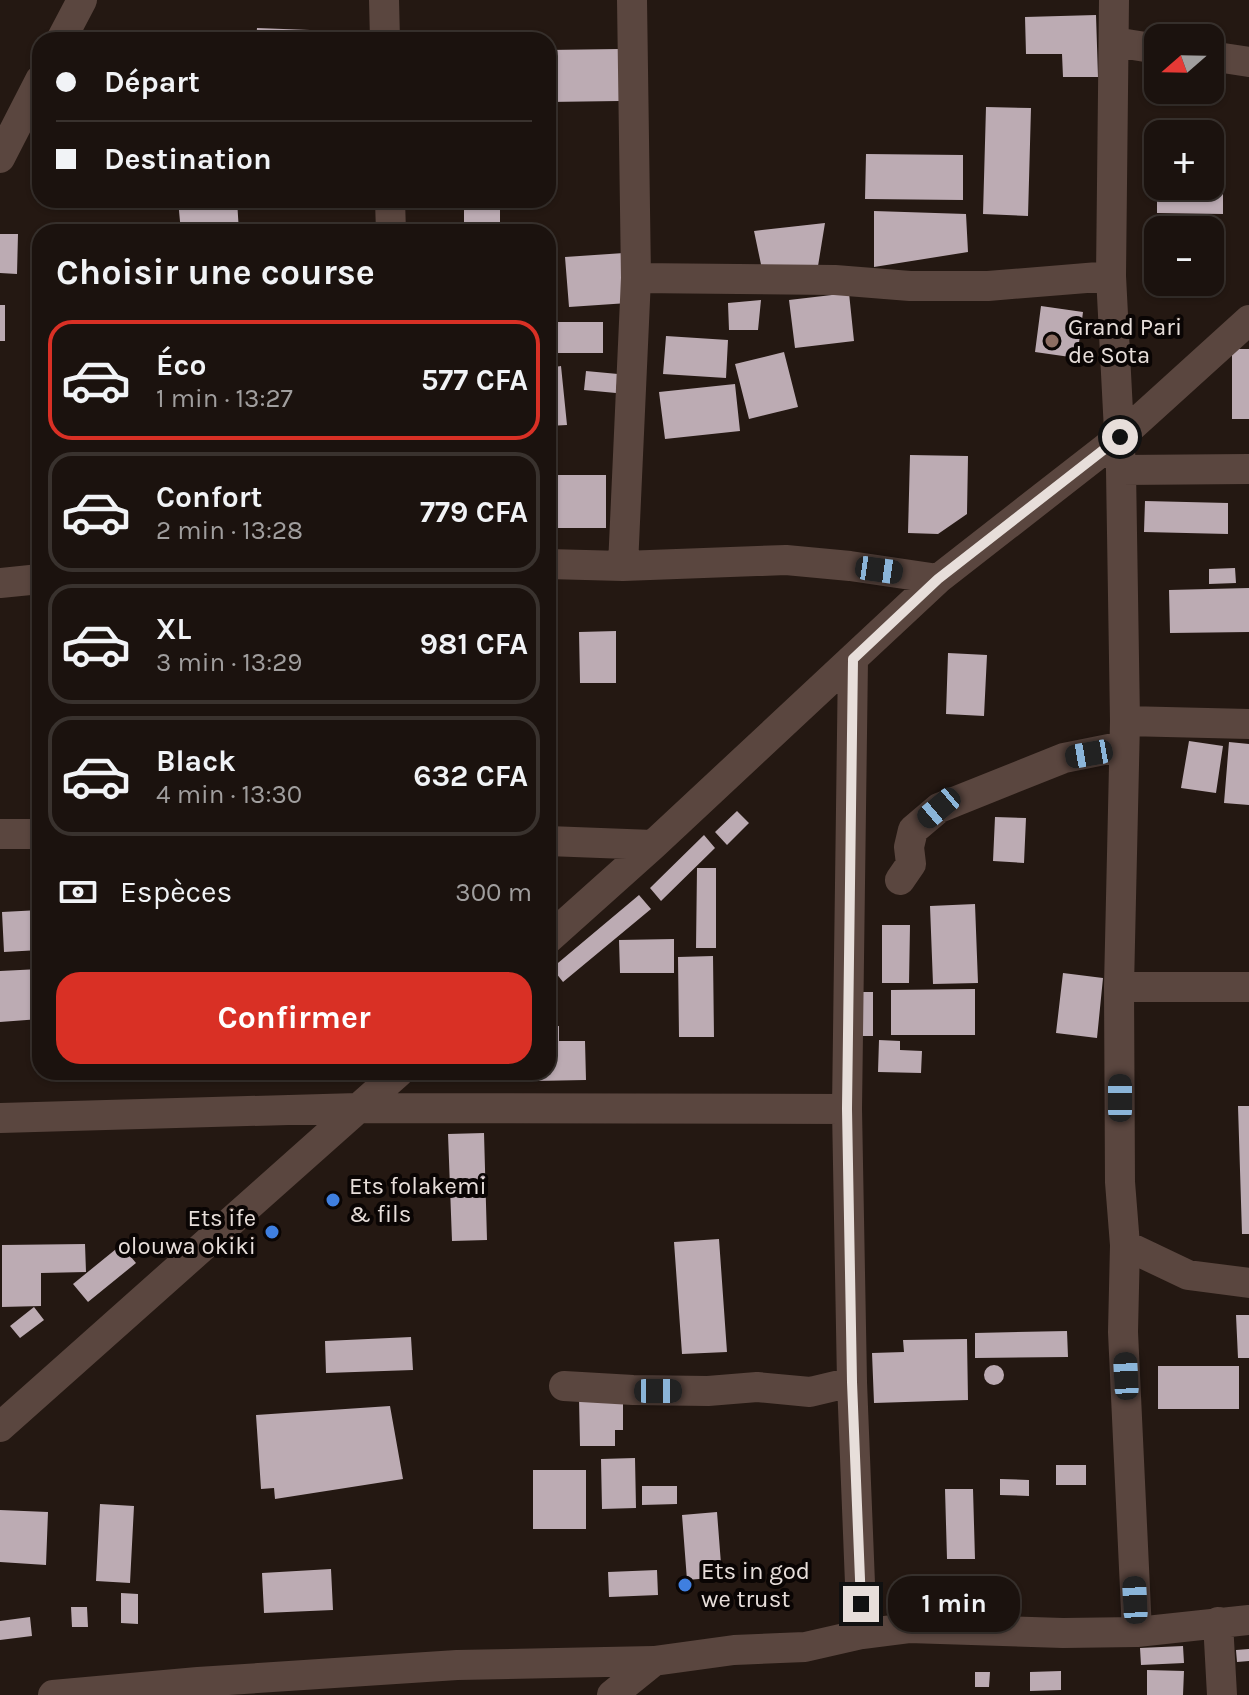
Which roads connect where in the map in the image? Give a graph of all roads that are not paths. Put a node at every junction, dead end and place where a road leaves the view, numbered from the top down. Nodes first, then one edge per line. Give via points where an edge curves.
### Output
1 (82, 0) edge
2 (384, 0) edge
3 (632, 0) edge
4 (1114, 0) edge
5 (65, 32) edge
6 (385, 32) edge
7 (1114, 42) junction
8 (1144, 47) edge
9 (1224, 58) edge
10 (1249, 62) edge
11 (32, 96) edge
12 (0, 158) edge
13 (1111, 276) junction
14 (636, 278) junction
15 (1249, 320) edge
16 (1120, 437) junction
17 (1249, 469) edge
18 (1121, 470) junction
19 (556, 564) edge
20 (623, 566) junction
21 (938, 579) junction
22 (32, 580) edge
23 (0, 583) edge
24 (853, 659) junction
25 (1249, 724) edge
26 (1125, 734) junction
27 (0, 834) edge
28 (32, 834) edge
29 (556, 841) edge
30 (653, 845) junction
31 (900, 880) dead end
32 (556, 932) edge
33 (1119, 987) junction
34 (1249, 987) edge
35 (390, 1080) edge
36 (358, 1108) junction
37 (847, 1109) junction
38 (0, 1118) edge
39 (1125, 1245) junction
40 (1249, 1283) edge
41 (852, 1382) junction
42 (564, 1386) dead end
43 (0, 1427) edge
44 (1249, 1620) edge
45 (1218, 1622) junction
46 (1137, 1632) junction
47 (862, 1634) junction
48 (654, 1661) junction
49 (369, 1683) edge
50 (53, 1695) edge
51 (612, 1695) edge
52 (1222, 1695) edge

1 - 5 street
2 - 6 street
3 - 14 street
4 - 7 street
7 - 8 street
7 - 13 street
9 - 10 street
11 - 12 street
13 - 14 street via 988,286
13 - 16 street
14 - 20 street
15 - 16 street
16 - 18 street
16 - 21 street
17 - 18 street
18 - 26 street
19 - 20 street
20 - 21 street via 786,560
21 - 24 street
22 - 23 street
24 - 30 street
24 - 37 street
25 - 26 street
26 - 31 street via 939,808 913,830 911,864
26 - 33 street
27 - 28 street
29 - 30 street
30 - 32 street
33 - 34 street
33 - 39 street
35 - 36 street
36 - 37 street
36 - 38 street
36 - 43 street
37 - 41 street
39 - 40 street via 1188,1275
39 - 46 street via 1123,1332
41 - 42 street via 810,1392
41 - 47 street
44 - 45 street
45 - 46 street
45 - 52 street
46 - 47 street via 909,1628
47 - 48 street via 805,1647
48 - 49 street via 457,1665
48 - 51 street
49 - 50 street via 182,1683

